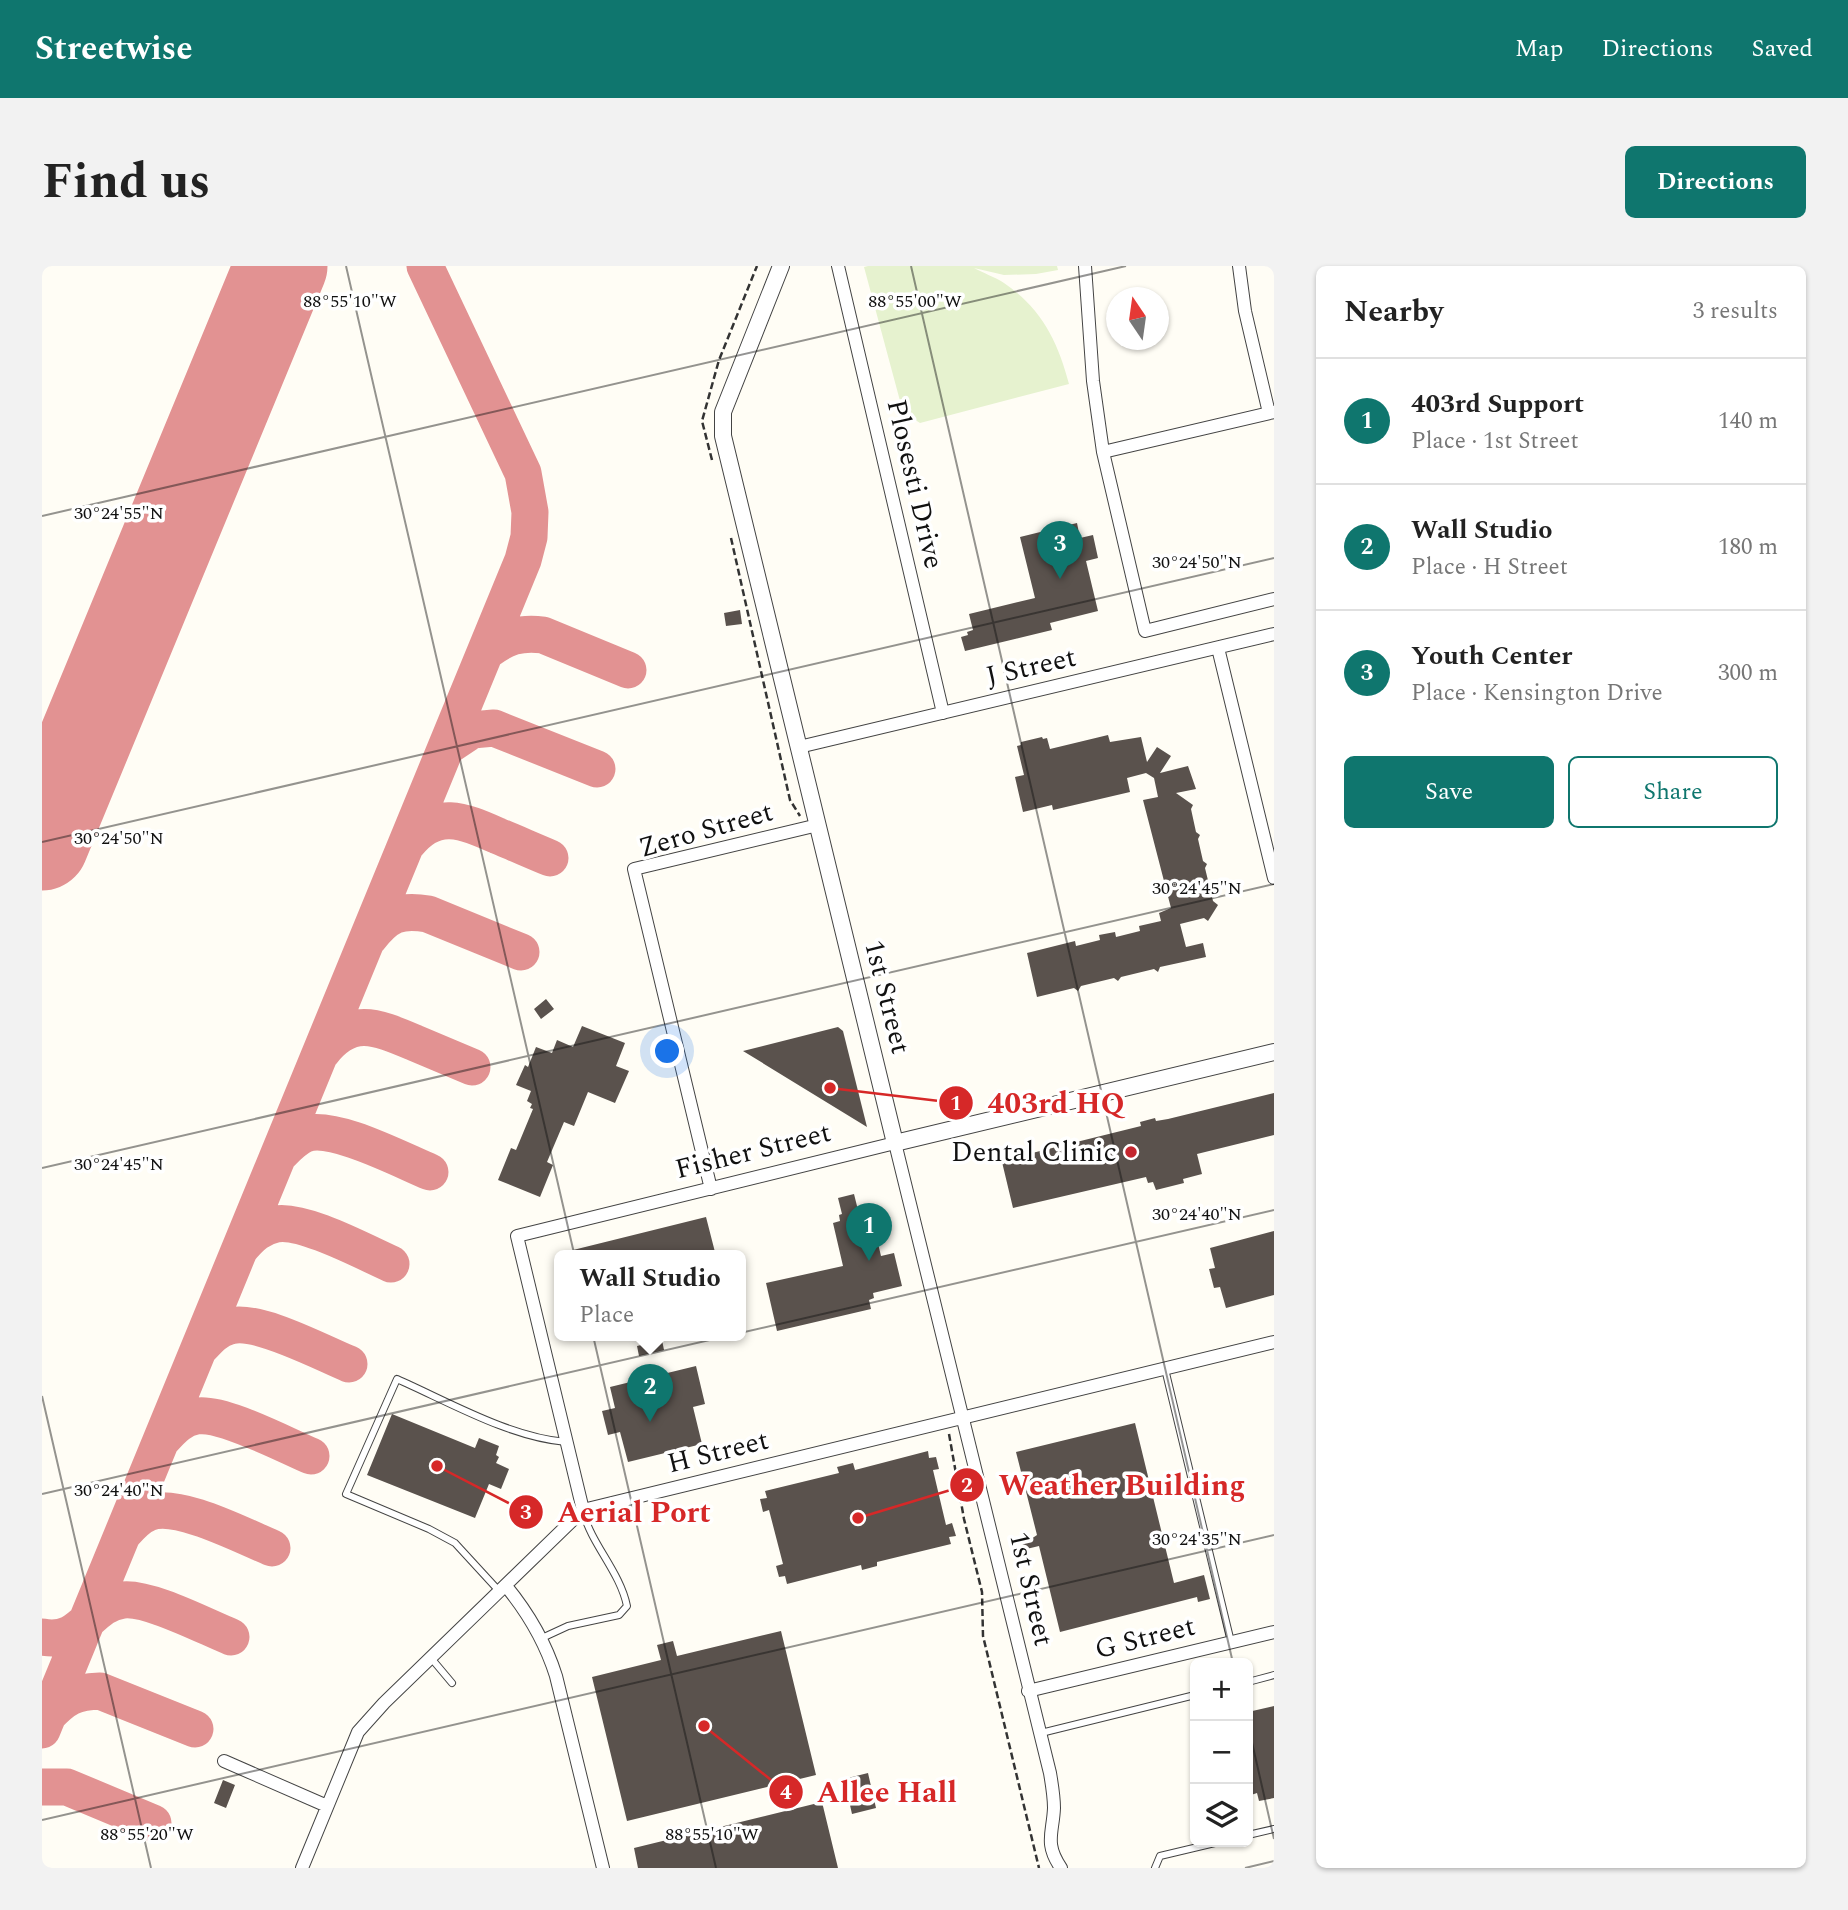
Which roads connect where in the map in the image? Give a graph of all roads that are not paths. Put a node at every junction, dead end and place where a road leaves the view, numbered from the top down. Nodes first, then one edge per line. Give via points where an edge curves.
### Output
1 (781, 266) edge
2 (838, 266) edge
3 (1085, 266) edge
4 (1239, 266) edge
5 (1271, 412) edge
6 (1103, 452) junction
7 (1274, 599) edge
8 (1274, 634) edge
9 (1218, 648) junction
10 (943, 713) junction
11 (799, 747) junction
12 (818, 825) junction
13 (1274, 878) edge
14 (1274, 1052) edge
15 (895, 1143) junction
16 (711, 1189) junction
17 (1274, 1342) edge
18 (1165, 1369) junction
19 (963, 1418) junction
20 (566, 1442) junction
21 (583, 1510) junction
22 (503, 1589) junction
23 (1274, 1632) edge
24 (542, 1638) junction
25 (1231, 1642) junction
26 (430, 1658) junction
27 (1274, 1675) edge
28 (1253, 1681) edge
29 (452, 1683) dead end
30 (1028, 1691) junction
31 (1190, 1696) edge
32 (1039, 1734) junction
33 (224, 1761) dead end
34 (327, 1806) junction
35 (1274, 1829) edge
36 (1253, 1834) edge
37 (1198, 1847) edge
38 (302, 1868) edge
39 (603, 1868) edge
40 (1061, 1868) edge
41 (1155, 1868) edge

1 - 11 street, 1st Street via 723,412 723,436
2 - 10 street, Plosesti Drive
3 - 6 street
4 - 5 street via 1245,311
5 - 6 street
6 - 7 street via 1145,631
8 - 9 street, J Street
9 - 10 street, J Street
9 - 13 street
10 - 11 street, J Street
11 - 12 street, 1st Street
12 - 15 street, 1st Street
12 - 16 street, Zero Street via 634,869
14 - 15 street, Fisher Street
15 - 16 street, Fisher Street
15 - 19 street, 1st Street
16 - 20 street, Fisher Street via 517,1237
17 - 18 street, H Street
18 - 19 street, H Street
18 - 25 lane
19 - 21 street, H Street
19 - 30 street, 1st Street
20 - 21 street, Fisher Street
20 - 22 lane via 507,1427 397,1379 346,1494 455,1543
21 - 22 street
21 - 24 lane via 627,1606 619,1615 568,1626
22 - 24 street
22 - 26 street
23 - 25 street, G Street
24 - 39 street via 556,1676
25 - 30 street, G Street
26 - 29 lane
26 - 34 street via 358,1732
27 - 28 lane
30 - 32 street, 1st Street
31 - 32 lane
32 - 40 street, 1st Street via 1053,1789 1050,1842
33 - 34 street
34 - 38 street
35 - 36 lane
37 - 41 lane via 1160,1856

